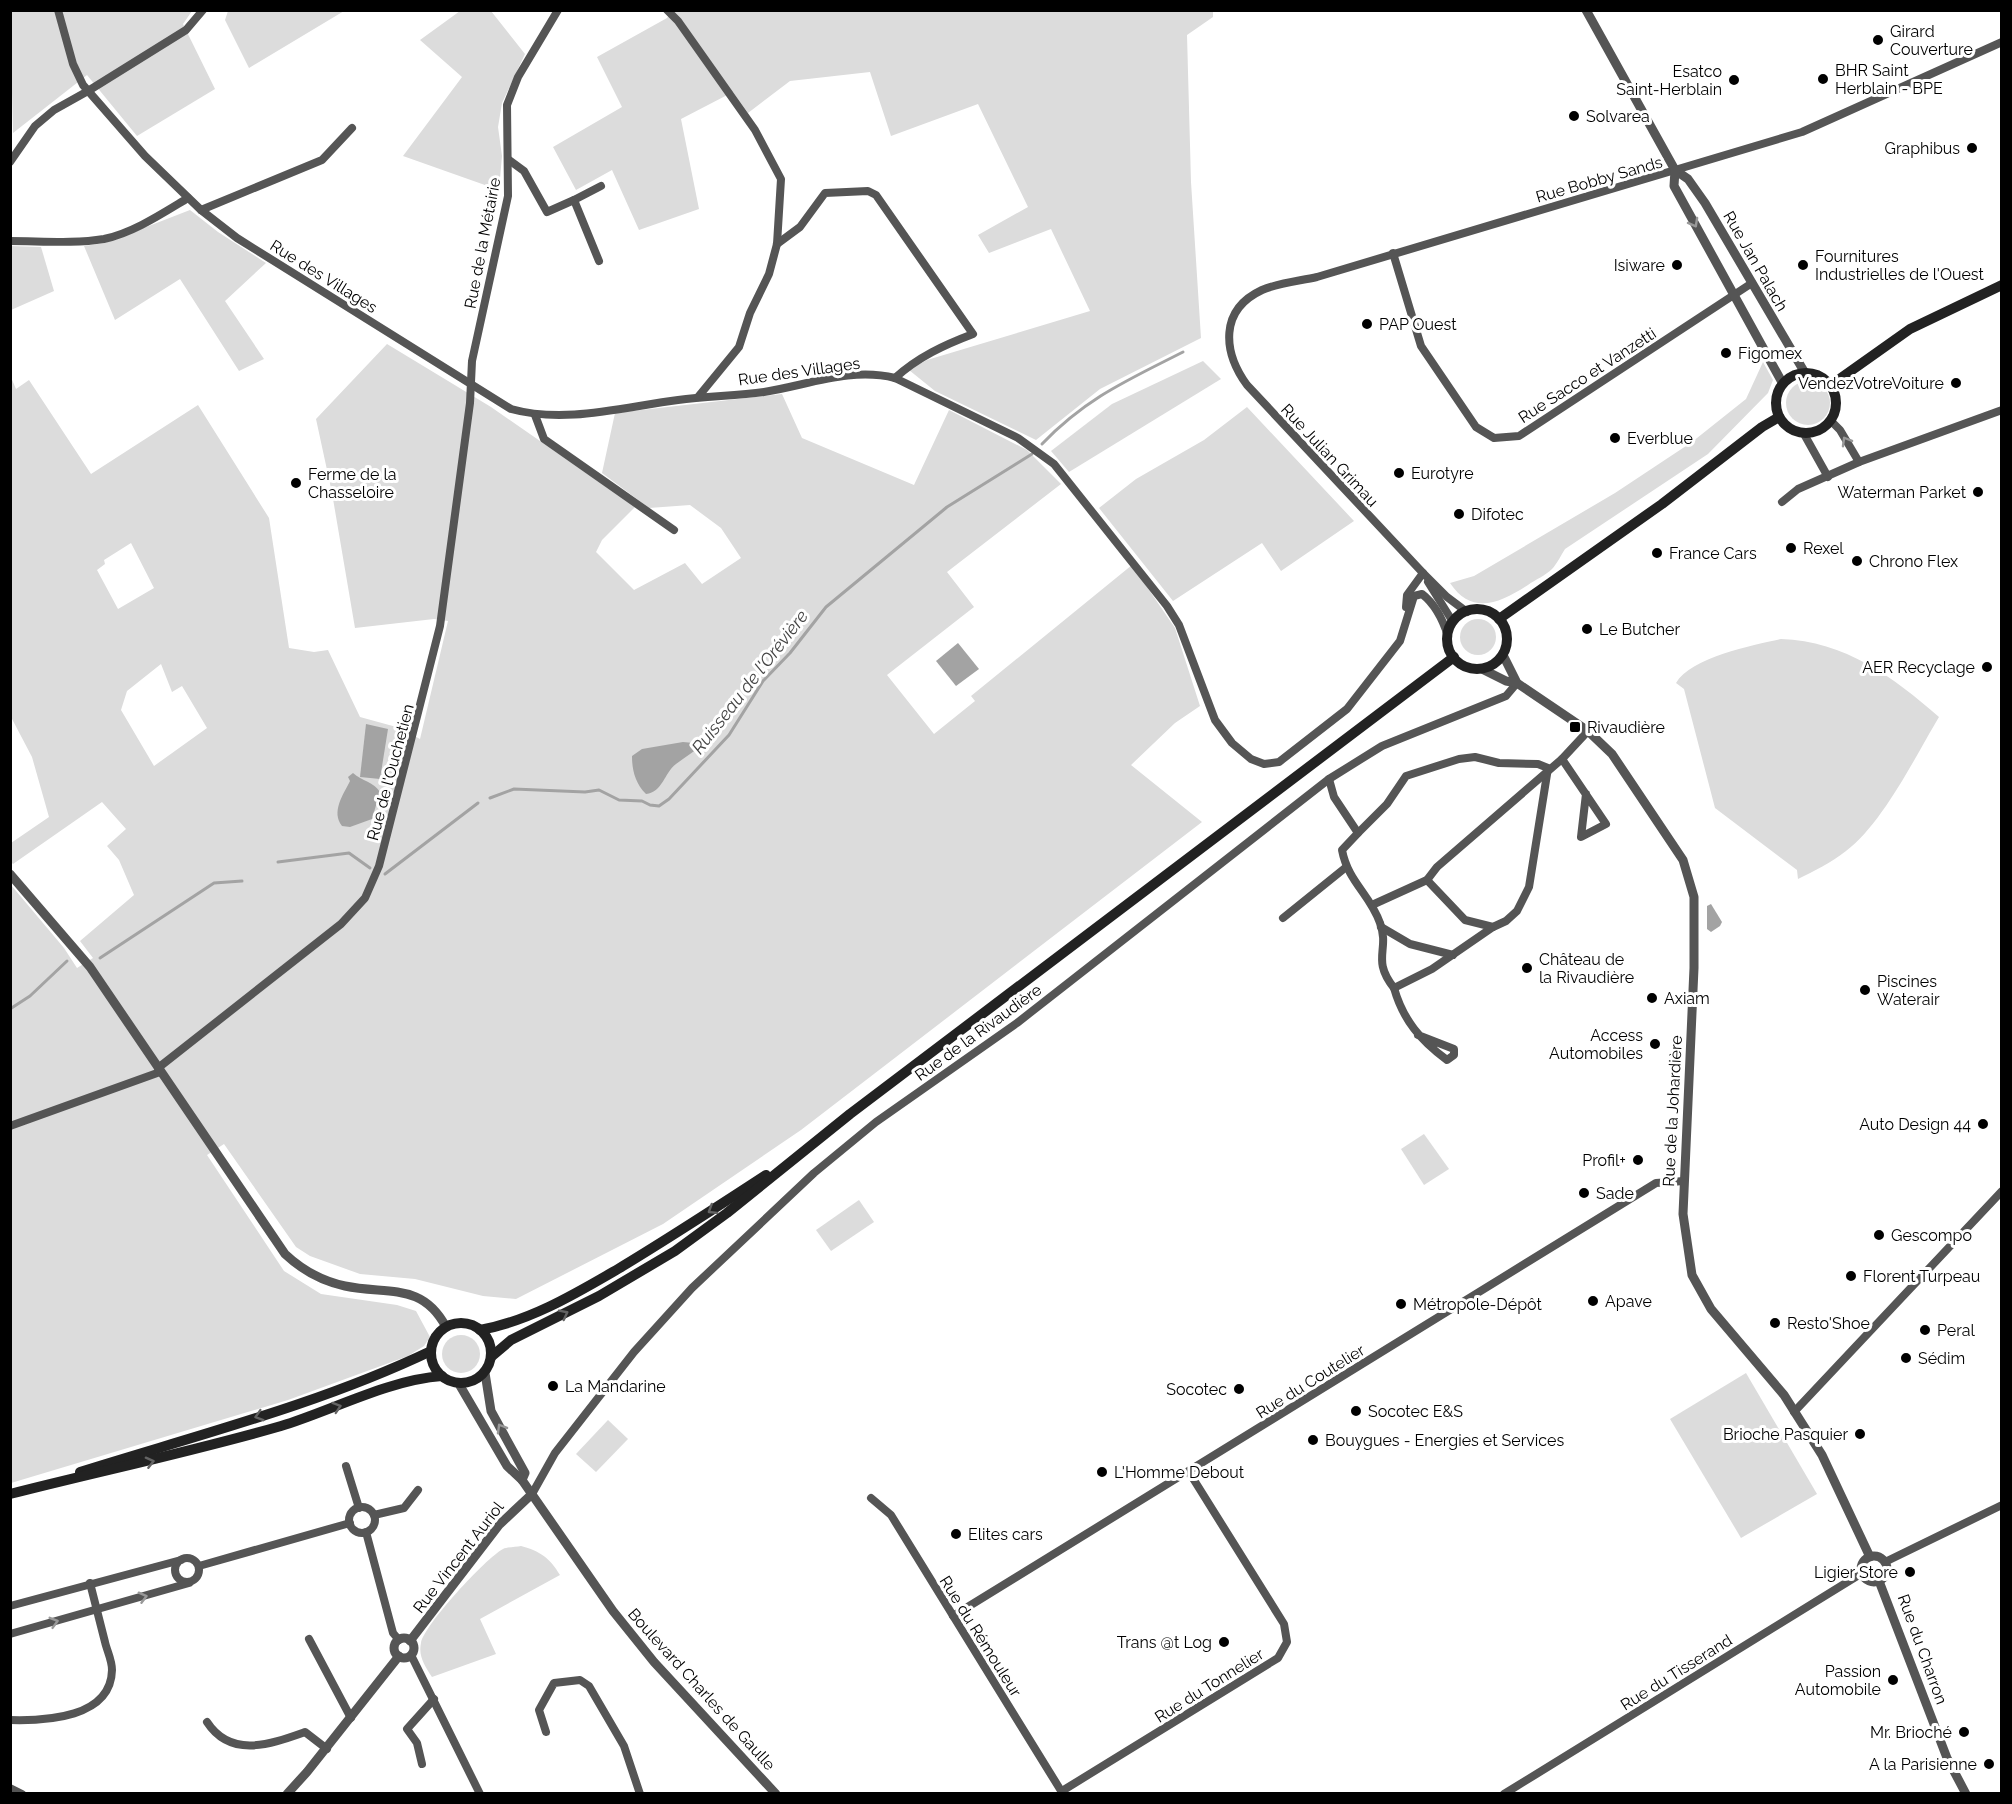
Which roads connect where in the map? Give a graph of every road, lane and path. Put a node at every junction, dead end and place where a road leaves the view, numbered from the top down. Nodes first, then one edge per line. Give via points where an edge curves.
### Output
1 (58, 10) edge
2 (203, 10) edge
3 (558, 10) edge
4 (667, 10) edge
5 (1586, 10) edge
6 (2001, 42) edge
7 (88, 91) junction
8 (352, 128) dead end
9 (509, 160) junction
10 (10, 162) edge
11 (1675, 170) junction
12 (601, 186) dead end
13 (189, 198) junction
14 (574, 200) junction
15 (201, 210) junction
16 (10, 241) edge
17 (777, 244) junction
18 (1393, 254) junction
19 (599, 261) dead end
20 (1752, 283) junction
21 (2001, 285) edge
22 (1733, 294) junction
23 (1228, 349) joint
24 (1805, 373) junction
25 (895, 378) junction
26 (1783, 384) junction
27 (471, 385) junction
28 (1831, 385) junction
29 (698, 398) junction
30 (2001, 410) edge
31 (535, 415) junction
32 (1779, 417) junction
33 (1831, 421) junction
34 (1804, 434) junction
35 (1859, 462) junction
36 (1828, 477) junction
37 (1782, 502) dead end
38 (674, 530) dead end
39 (1423, 573) junction
40 (1467, 612) junction
41 (1406, 617) junction
42 (1499, 619) junction
43 (1453, 622) junction
44 (1448, 636) junction
45 (1503, 655) junction
46 (1454, 657) junction
47 (1482, 669) junction
48 (1517, 683) junction
49 (1588, 731) junction
50 (1562, 759) junction
51 (1548, 768) junction
52 (1329, 779) junction
53 (1586, 794) junction
54 (1358, 833) junction
55 (1345, 868) junction
56 (10, 874) edge
57 (1427, 880) junction
58 (1372, 905) junction
59 (1283, 918) dead end
60 (1382, 927) junction
61 (1493, 927) junction
62 (1453, 955) junction
63 (1394, 988) junction
64 (1418, 1035) dead end
65 (159, 1070) junction
66 (10, 1126) edge
67 (813, 1143) junction
68 (1684, 1181) junction
69 (2001, 1191) edge
70 (446, 1327) junction
71 (480, 1330) junction
72 (431, 1351) junction
73 (491, 1357) junction
74 (484, 1373) junction
75 (442, 1376) junction
76 (459, 1384) junction
77 (1794, 1412) junction
78 (346, 1466) dead end
79 (1189, 1472) junction
80 (522, 1480) junction
81 (52, 1483) junction
82 (418, 1490) dead end
83 (10, 1494) edge
84 (532, 1494) junction
85 (870, 1498) dead end
86 (2001, 1505) edge
87 (359, 1508) junction
88 (374, 1515) junction
89 (350, 1523) junction
90 (366, 1532) junction
91 (1870, 1557) junction
92 (181, 1560) junction
93 (1885, 1562) junction
94 (199, 1566) junction
95 (1862, 1573) junction
96 (1879, 1581) junction
97 (189, 1583) junction
98 (90, 1584) junction
99 (10, 1606) edge
100 (97, 1610) junction
101 (953, 1616) junction
102 (10, 1634) edge
103 (309, 1639) dead end
104 (399, 1640) junction
105 (410, 1641) junction
106 (411, 1655) junction
107 (399, 1656) junction
108 (434, 1699) junction
109 (351, 1718) junction
110 (10, 1720) edge
111 (207, 1722) dead end
112 (546, 1732) dead end
113 (327, 1749) junction
114 (422, 1764) dead end
115 (10, 1788) edge
116 (1062, 1792) edge
117 (640, 1793) edge
118 (22, 1794) edge
119 (287, 1794) edge
120 (480, 1794) edge
121 (776, 1794) edge
122 (1504, 1794) edge
123 (1966, 1794) edge

1 - 7 street, Rue des Villages via 73,64
2 - 7 street via 186,30
3 - 9 street, Rue de la Métairie via 518,78 507,105
4 - 17 street via 755,130 781,179
5 - 11 street, Rue Jan Palach
6 - 11 street, Rue Bobby Sands via 1802,132
7 - 10 street via 35,126
7 - 13 street, Rue des Villages via 145,156
8 - 15 street via 322,160
9 - 14 street via 524,171 547,212
9 - 27 street, Rue de la Métairie via 508,196 472,361
11 - 18 street, Rue Bobby Sands
11 - 20 street, Rue Jan Palach via 1688,179 1705,203
11 -> 22 street, Rue Jan Palach via 1674,186
12 - 14 street
13 - 15 street, Rue des Villages
13 - 16 street via 107,238
14 - 19 street
15 - 27 street, Rue des Villages via 237,238
17 - 25 street via 800,227 825,193 868,190 876,195 973,334 940,346
17 - 29 street via 739,347
18 - 22 street, Rue Sacco et Vanzetti via 1421,346 1476,427 1494,438 1519,436
18 - 23 street, Rue Bobby Sands via 1261,290 1241,305 1230,326
20 - 22 street, Rue Sacco et Vanzetti
20 - 24 street, Rue Jan Palach
21 - 28 main road via 1910,329
22 - 26 street, Rue Jan Palach
23 - 39 street, Rue Julian Grimau via 1234,368 1247,385
24 - 26 main road via 1792,376
24 - 28 main road
25 - 29 street, Rue des Villages via 847,375 763,392
25 - 41 street, Rue des Villages via 1018,438 1054,464 1167,606 1179,625 1215,720 1232,743 1251,759 1264,765 1279,762 1347,709 1400,641
26 - 32 main road via 1776,402
27 - 31 street, Rue des Villages via 511,409
27 - 65 street, Rue de l'Ouchetien via 440,626 379,866 365,898 341,924
28 - 33 main road via 1837,403
29 - 31 street, Rue des Villages via 564,416
30 - 35 street
31 - 38 street via 544,439
32 - 34 main road via 1790,429
32 - 42 main road
33 - 34 main road via 1820,430
35 -> 33 street
34 - 36 street
35 - 36 street
36 - 37 street via 1798,489
39 - 40 street, Rue Julian Grimau
39 - 41 street via 1407,595
39 - 43 street, Rue Julian Grimau
40 - 42 main road via 1484,610
40 - 43 main road
41 - 44 street via 1414,596 1422,594 1435,608
42 - 45 main road via 1507,639
43 - 44 main road
44 - 46 main road
45 - 47 main road
45 - 48 street, Rue de la Johardière
46 - 47 main road via 1463,665
46 - 67 main road
47 - 48 street, Rue de la Johardière
48 - 49 street, Rue de la Johardière
48 - 52 street, Rue de la Rivaudière via 1506,696 1382,746
49 - 50 street
49 - 68 street, Rue de la Johardière via 1612,754 1683,860 1694,897
50 - 51 street
50 - 53 street
51 - 54 street via 1475,757 1406,776 1387,804
51 - 57 street
51 - 61 street via 1525,900 1506,921
52 - 54 street via 1334,797
52 - 84 street, Rue de la Rivaudière via 1017,1023 876,1122 814,1173 692,1288 641,1343 555,1453
53 - 53 street via 1582,826 1581,837 1606,824
54 - 55 street via 1342,850
55 - 58 street
55 - 59 street
56 - 65 street via 90,967
57 - 58 street
57 - 61 street via 1465,920
58 - 60 street
60 - 62 street via 1410,944
60 - 63 street via 1381,968
61 - 62 street
62 - 63 street
63 - 64 street via 1402,1012
65 - 66 street, Rue de l'Ouchetien
65 - 70 street via 272,1238 291,1259 335,1284 421,1298 432,1306
67 -> 71 main road via 710,1212 594,1282 509,1324
73 -> 67 main road via 511,1340 599,1296 675,1251
68 - 77 street, Rue de la Johardière via 1684,1233 1692,1275 1711,1309
68 - 79 street, Rue du Coutelier via 1656,1183
69 - 77 street
70 - 71 main road via 468,1324
70 - 72 main road
71 - 73 main road via 489,1341
72 - 75 main road via 433,1365
72 -> 81 main road via 338,1391
73 - 74 main road
74 - 76 main road
80 -> 74 street via 525,1473 489,1404
75 - 76 main road
81 -> 75 main road via 182,1454 284,1425 397,1385
76 - 80 street via 507,1466
77 - 91 street, Rue de la Johardière via 1840,1489
78 - 87 street
79 - 101 street, Rue du Coutelier
79 - 116 street, Rue du Tonnelier via 1284,1624 1287,1642 1278,1658
80 - 84 street, Boulevard Charles de Gaulle
81 - 83 main road
82 - 88 street via 404,1508
84 - 105 street, Rue Vincent Auriol via 499,1525
84 - 121 street, Boulevard Charles de Gaulle via 613,1611 654,1662
85 - 101 street, Rue du Rémouleur via 891,1515
86 - 93 street
87 - 88 street via 369,1509
87 - 89 street via 351,1513
88 - 90 street via 373,1526
89 - 90 street via 356,1531
89 - 94 street
90 - 104 street via 393,1633
91 - 93 street
91 - 95 street via 1862,1565
92 - 94 street via 191,1559
92 - 97 street via 176,1575
92 - 98 street
93 - 96 street via 1887,1571
94 - 97 street via 198,1577
95 - 96 street via 1869,1581
95 - 122 street, Rue du Tisserand
96 - 123 street, Rue du Charron via 1947,1758
100 -> 97 street
98 - 99 street
98 - 100 street
102 -> 100 street
100 - 110 street via 112,1666 103,1694 84,1710
101 - 116 street, Rue du Rémouleur
103 - 109 street
104 - 105 street
104 - 107 street via 394,1646
105 - 106 street via 414,1647
106 - 107 street
106 - 108 street
107 - 109 street
108 - 114 street via 407,1729 417,1743
108 - 120 street
109 - 113 street
111 - 113 street via 221,1738 244,1747 266,1745 305,1732
112 - 117 street via 538,1710 554,1683 580,1680 589,1686 624,1746
113 - 119 street
115 - 118 street

